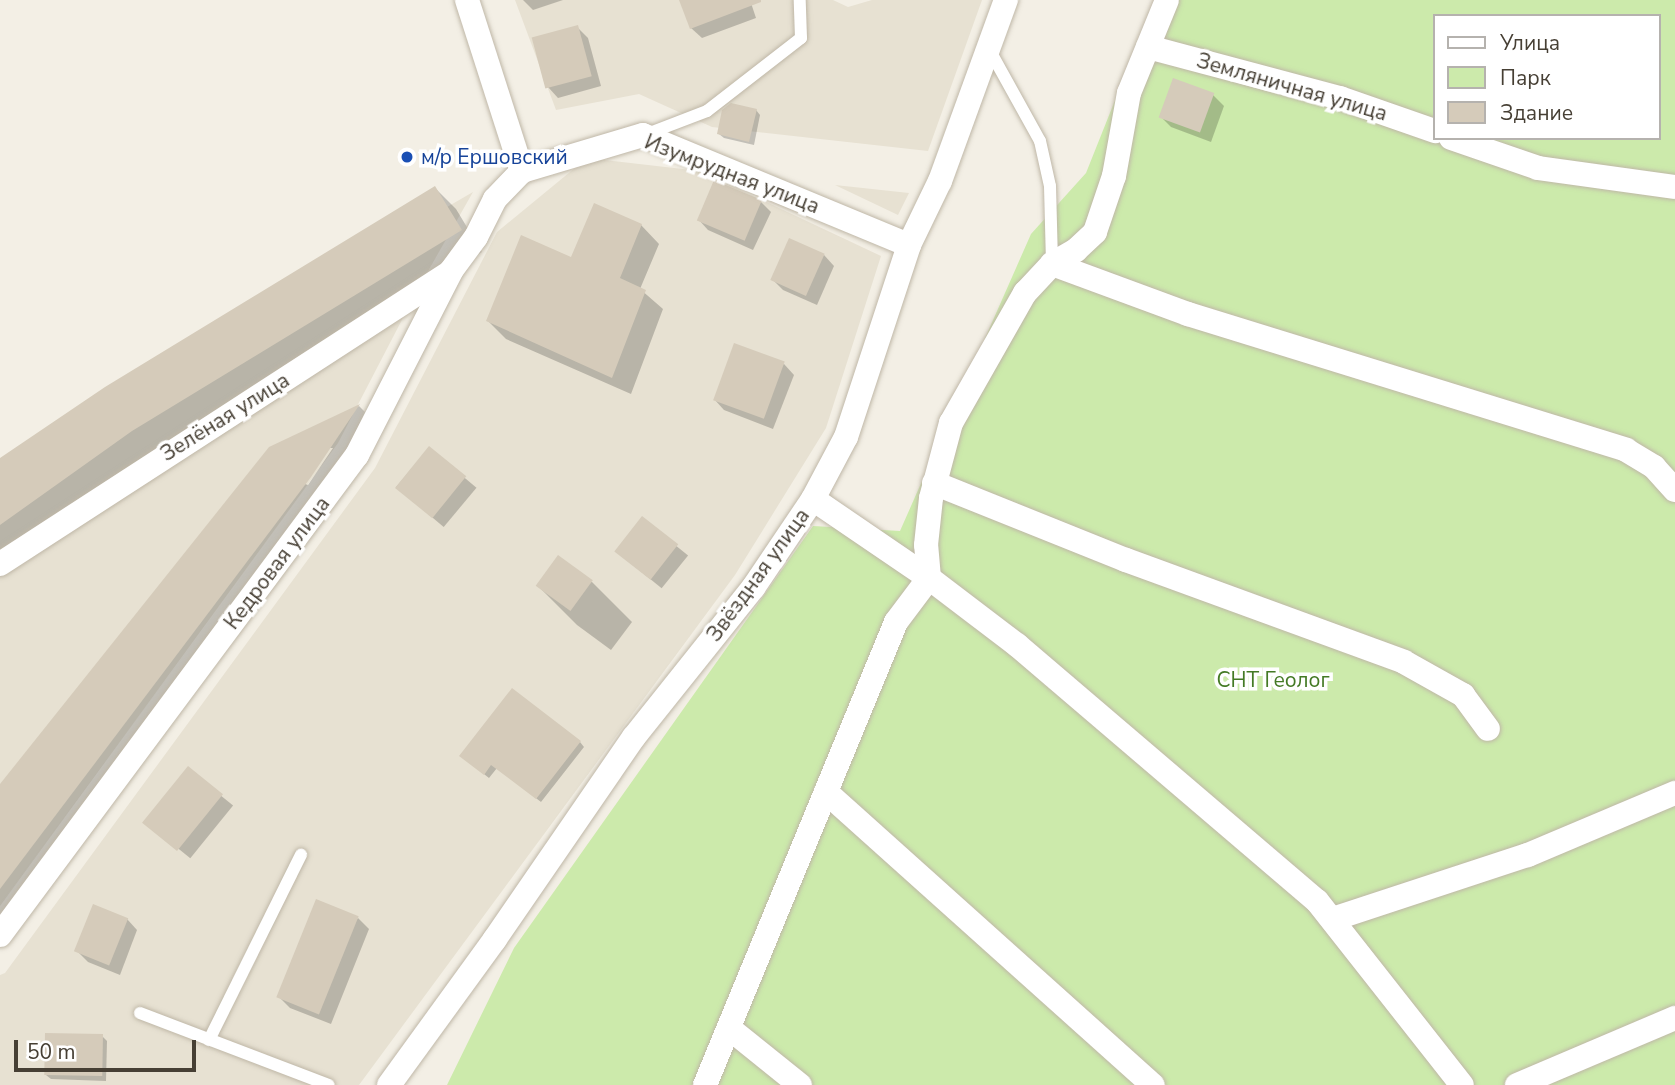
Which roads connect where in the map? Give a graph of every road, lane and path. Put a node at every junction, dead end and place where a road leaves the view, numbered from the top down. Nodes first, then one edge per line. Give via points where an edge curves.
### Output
1 (467, 0) edge
2 (800, 0) edge
3 (1006, 0) edge
4 (1167, 0) edge
5 (1148, 47) junction
6 (989, 49) junction
7 (1434, 131) edge
8 (643, 135) junction
9 (1457, 140) edge
10 (522, 171) junction
11 (1675, 187) edge
12 (909, 245) junction
13 (1052, 264) junction
14 (451, 271) junction
15 (934, 483) junction
16 (1675, 490) edge
17 (813, 499) junction
18 (0, 564) edge
19 (929, 578) junction
20 (1488, 729) dead end
21 (826, 792) junction
22 (1675, 793) edge
23 (301, 855) dead end
24 (1333, 919) junction
25 (0, 935) edge
26 (140, 1013) dead end
27 (1675, 1018) edge
28 (729, 1028) junction
29 (209, 1040) junction
30 (329, 1085) edge
31 (389, 1085) edge
32 (705, 1085) edge
33 (800, 1085) edge
34 (1153, 1085) edge
35 (1462, 1085) edge
36 (1517, 1085) edge

1 - 10 street
2 - 8 lane via 801,38 707,111
3 - 6 street, Звёздная улица
4 - 5 street
5 - 7 street, Земляничная улица via 1340,98
5 - 13 street via 1129,93 1114,176 1095,232
6 - 12 street, Звёздная улица via 940,181
6 - 13 lane via 1040,141 1050,186
8 - 10 street, Изумрудная улица
8 - 12 street, Изумрудная улица
9 - 11 street via 1538,168
10 - 14 street, Кедровая улица via 495,199 476,237
12 - 17 street, Звёздная улица via 846,437
13 - 15 street via 1025,293 951,423
13 - 16 street via 1188,314 1626,450 1654,467
14 - 18 street, Зелёная улица
14 - 25 street, Кедровая улица via 357,455
15 - 19 street via 926,545
15 - 20 street via 1126,560 1404,662 1463,695
17 - 19 street
17 - 31 street, Звёздная улица via 753,588 634,737
19 - 21 street via 896,622
19 - 24 street via 1109,721
21 - 28 street
21 - 34 street
22 - 24 street via 1528,855
23 - 29 lane
24 - 35 street
26 - 29 lane
27 - 36 street
28 - 32 street
28 - 33 street
29 - 30 lane

